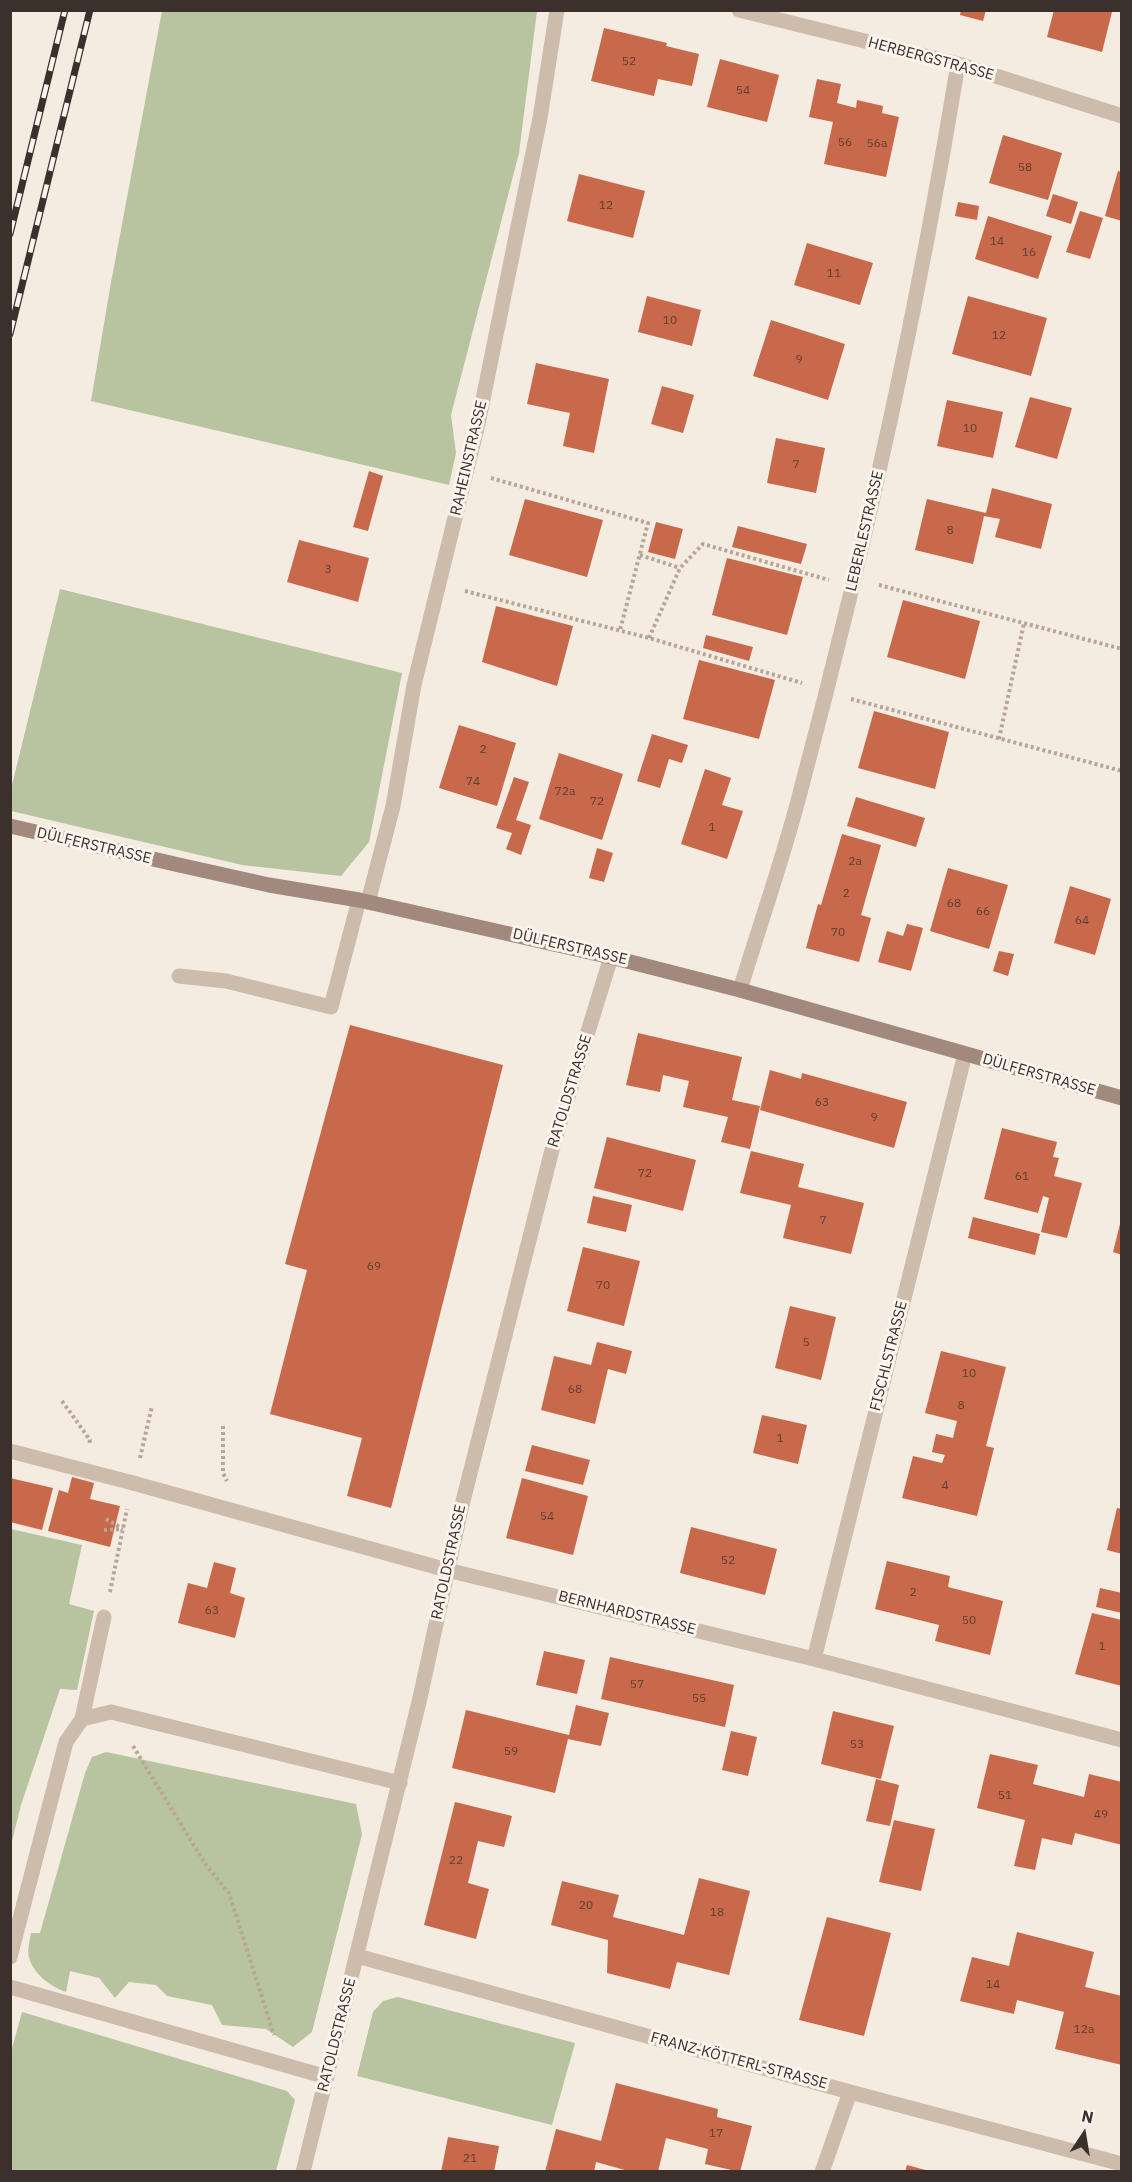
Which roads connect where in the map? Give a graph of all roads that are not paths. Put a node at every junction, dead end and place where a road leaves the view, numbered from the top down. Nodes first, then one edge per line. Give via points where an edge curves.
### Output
1 (557, 10) edge
2 (739, 10) edge
3 (958, 64) junction
4 (1122, 116) edge
5 (10, 826) edge
6 (364, 901) junction
7 (611, 957) junction
8 (178, 976) dead end
9 (740, 990) junction
10 (965, 1054) junction
11 (1122, 1098) edge
12 (10, 1451) edge
13 (447, 1570) junction
14 (104, 1617) road end
15 (814, 1659) junction
16 (82, 1719) junction
17 (1122, 1740) edge
18 (400, 1783) junction
19 (357, 1956) junction
20 (10, 1957) edge
21 (10, 1987) edge
22 (327, 2077) junction
23 (850, 2092) junction
24 (1122, 2164) edge
25 (303, 2172) edge
26 (822, 2172) edge

1 - 6 street, RAHEINSTRASSE via 540,118 478,424 414,685 393,806
2 - 3 street, HERBERGSTRASSE
3 - 4 street, HERBERGSTRASSE
3 - 9 street, LEBERLESTRASSE via 921,275 864,541 800,795
5 - 6 main road, DÜLFERSTRASSE via 247,880
6 - 7 main road, DÜLFERSTRASSE
6 - 8 street, RAHEINSTRASSE via 331,1007 226,981
7 - 9 main road, DÜLFERSTRASSE
7 - 13 street, RATOLDSTRASSE via 554,1142
9 - 10 main road, DÜLFERSTRASSE
10 - 11 main road, DÜLFERSTRASSE
10 - 15 street, FISCHLSTRASSE
12 - 13 street, BERNHARDSTRASSE
13 - 15 street, BERNHARDSTRASSE
13 - 18 street, RATOLDSTRASSE
14 - 16 street
15 - 17 street, BERNHARDSTRASSE
16 - 18 street via 111,1712
16 - 20 street via 66,1742
18 - 19 street, RATOLDSTRASSE
19 - 22 street, RATOLDSTRASSE
19 - 23 street, FRANZ-KÖTTERL-STRASSE
21 - 22 street
22 - 25 street, RATOLDSTRASSE
23 - 24 street, FRANZ-KÖTTERL-STRASSE
23 - 26 street

